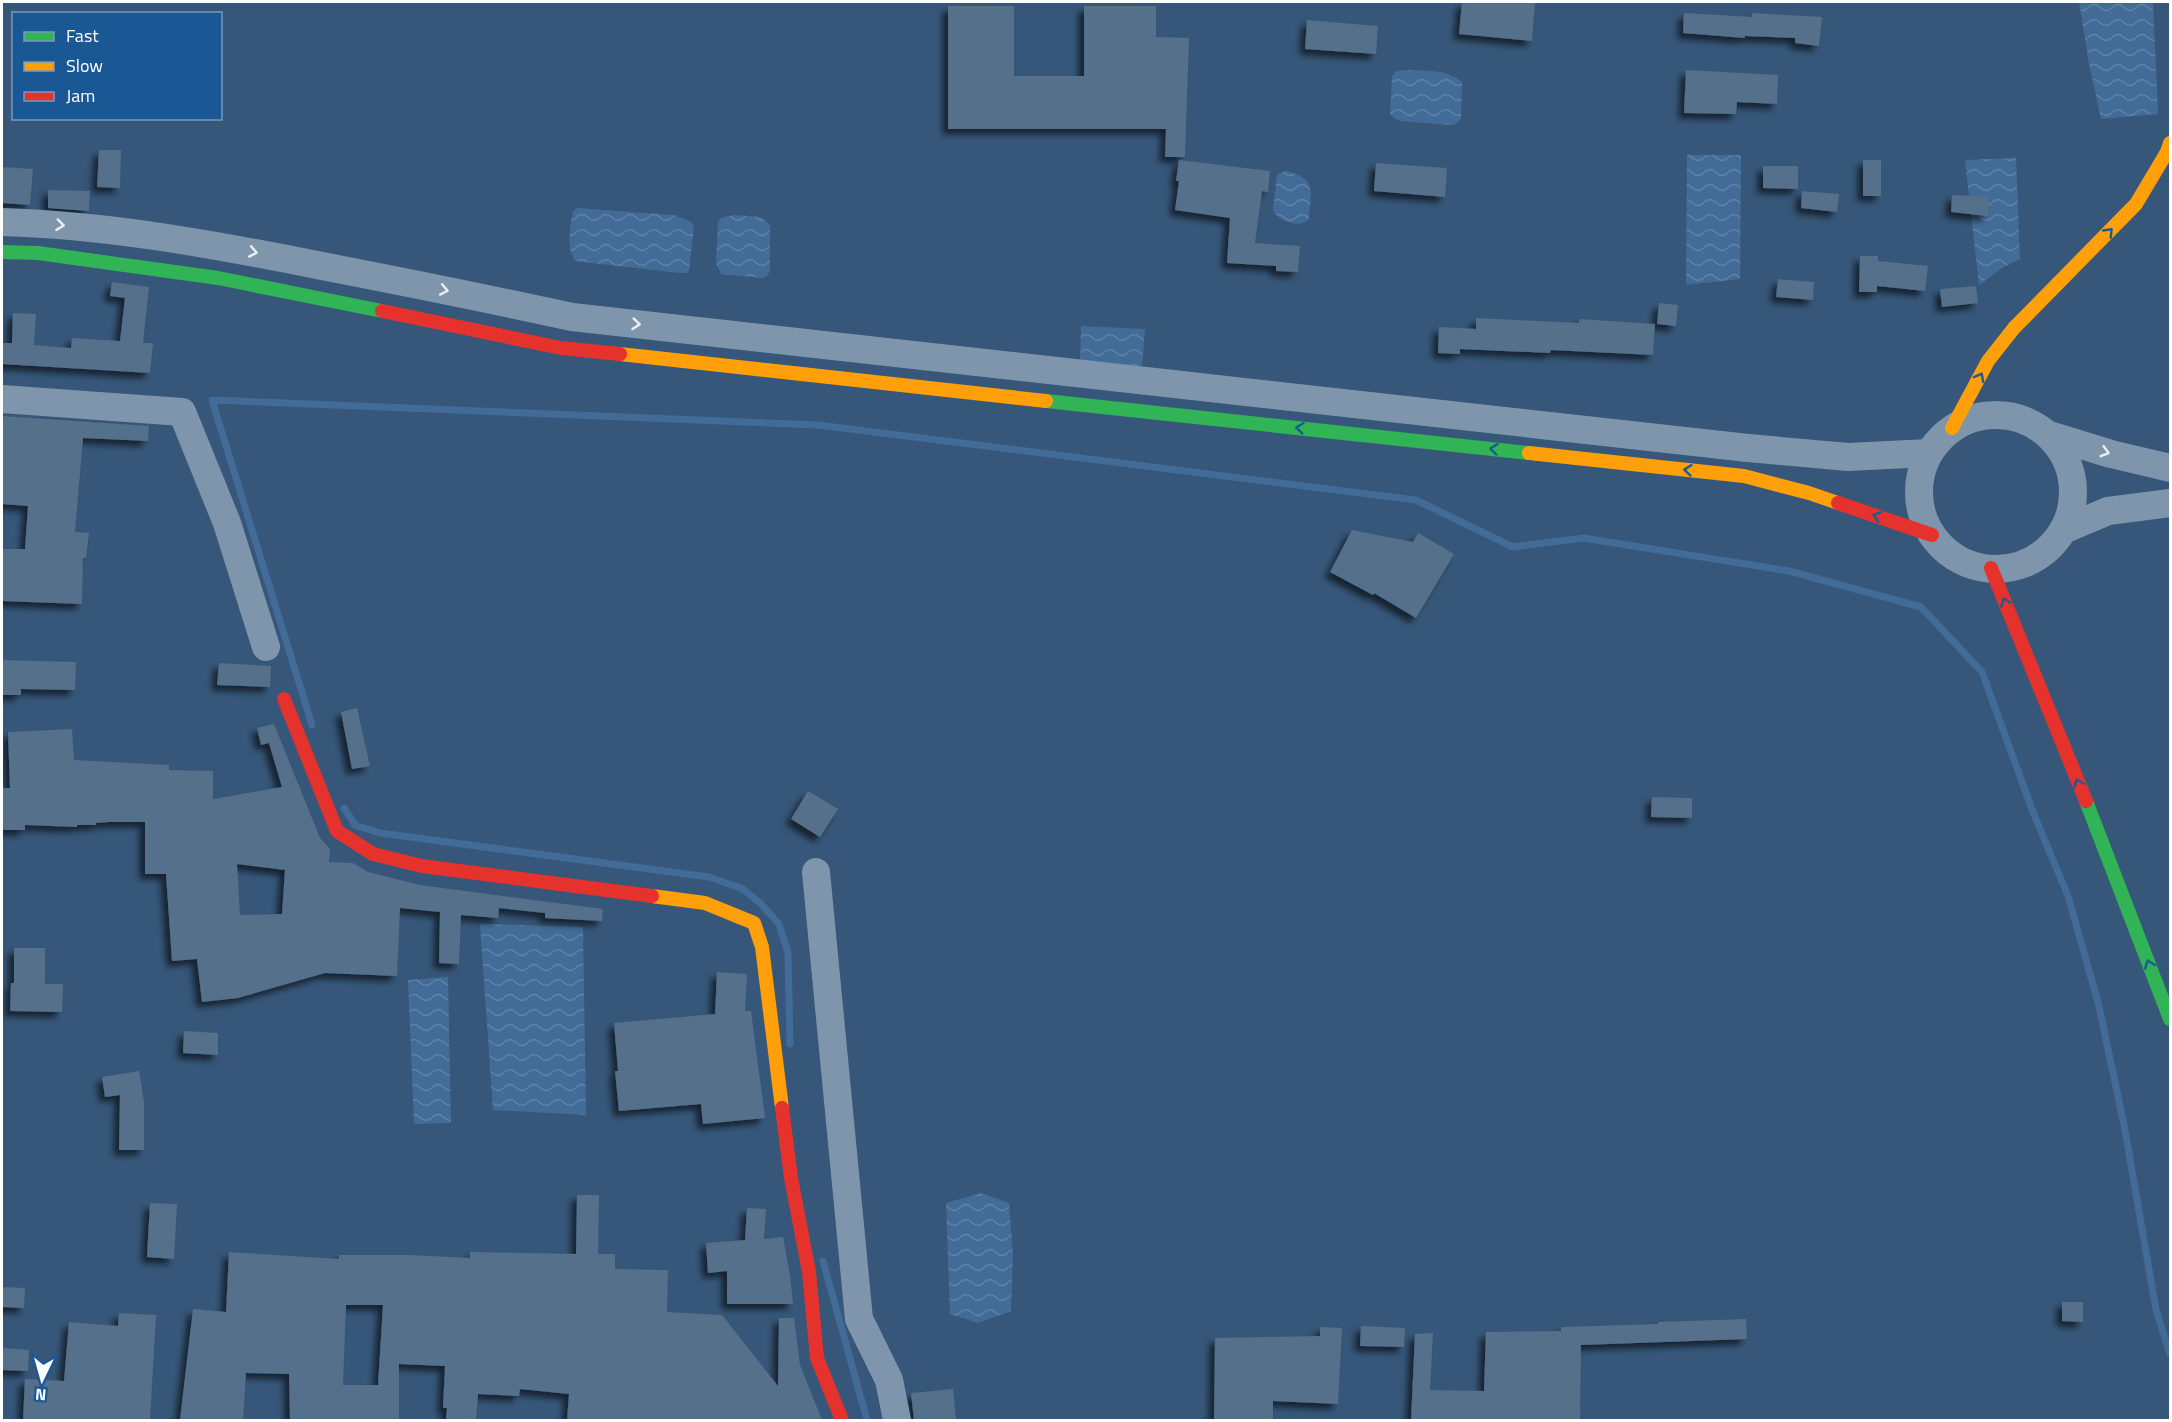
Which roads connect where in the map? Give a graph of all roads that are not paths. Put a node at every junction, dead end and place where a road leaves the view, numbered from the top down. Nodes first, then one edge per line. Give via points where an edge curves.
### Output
1 (2170, 143) edge
2 (2, 222) edge
3 (2, 252) edge
4 (2, 399) edge
5 (1952, 428) junction
6 (2049, 435) junction
7 (1929, 453) junction
8 (2170, 468) edge
9 (2170, 503) edge
10 (2063, 530) junction
11 (1932, 535) junction
12 (1991, 568) junction
13 (266, 647) dead end
14 (284, 699) dead end
15 (816, 872) dead end
16 (2170, 1019) edge
17 (842, 1420) edge
18 (897, 1420) edge

5 -> 1 street via 1988,361 2013,328 2136,204
2 -> 7 street via 46,223 224,247 572,317 1748,448 1848,457
11 -> 3 street via 1809,493 1744,476 561,348 218,278 38,253
4 - 13 street via 182,412 227,523
5 - 6 street via 1985,415 2002,415 2019,418
5 - 7 street
6 -> 8 street
6 - 10 street via 2060,448 2073,480 2070,514
7 - 11 street via 1919,486 1924,520
9 - 10 street via 2108,512
10 - 12 street via 2053,544 2025,563
11 - 12 street via 1958,558
16 -> 12 street
14 - 17 street via 337,831 373,854 422,866 705,903 754,924 762,947 791,1178 809,1272 817,1358
15 - 18 street via 859,1319 889,1380

